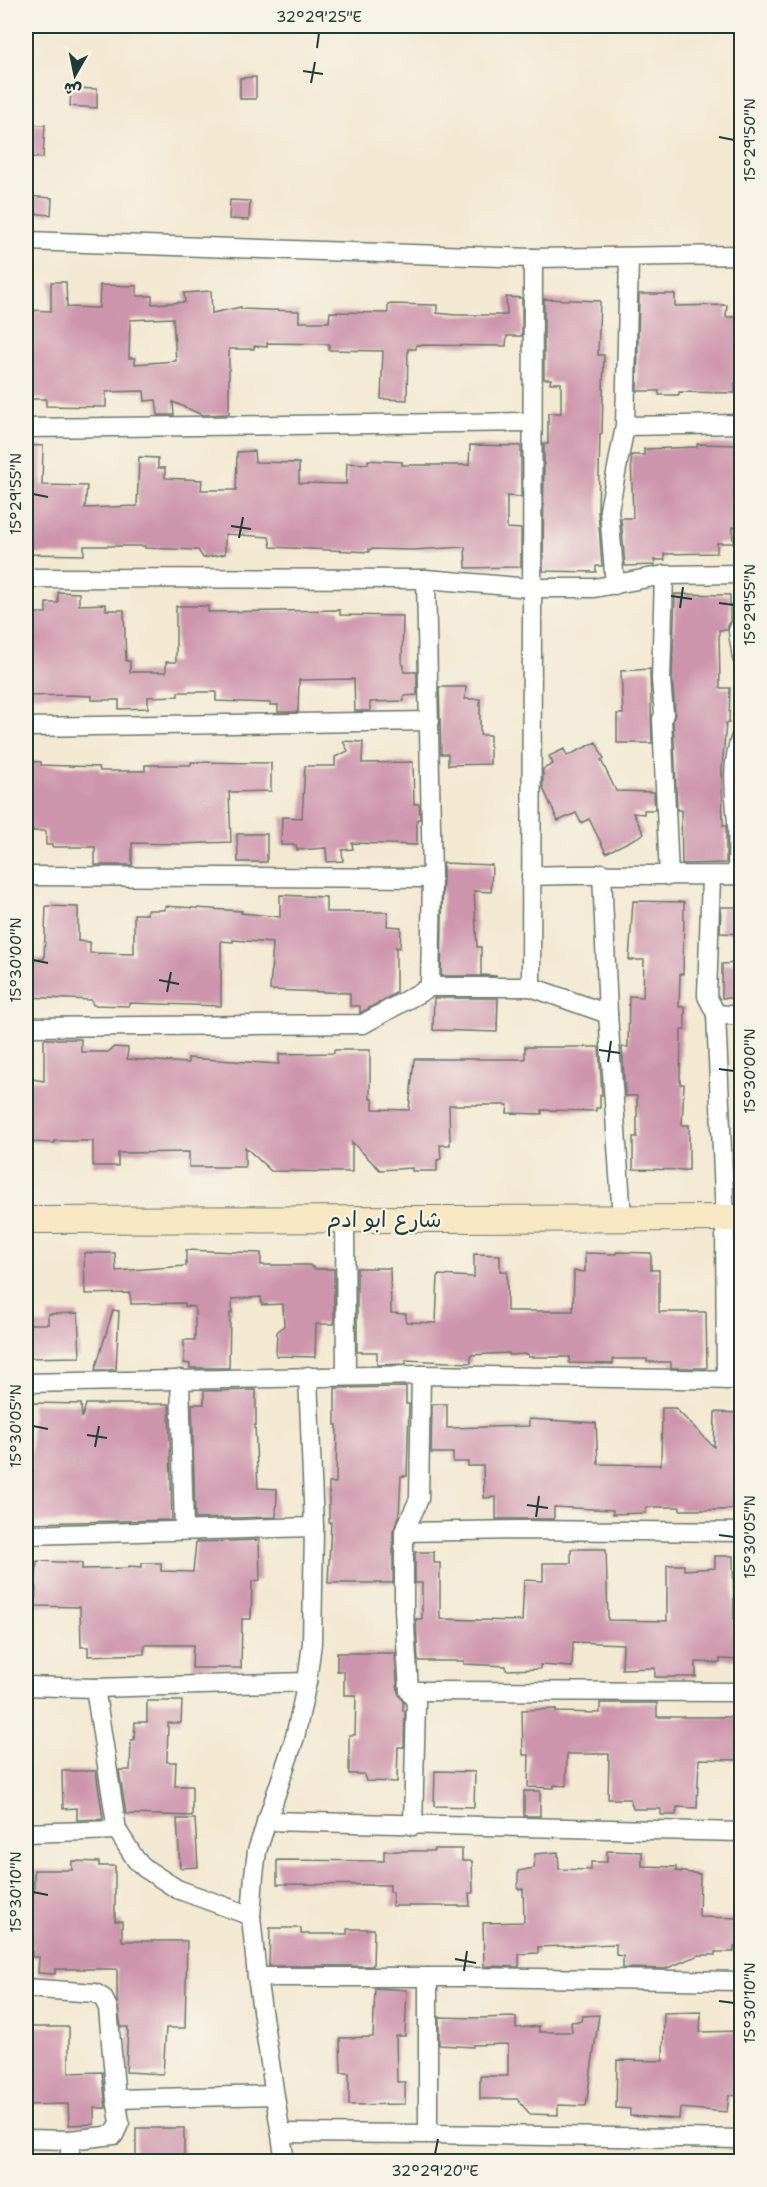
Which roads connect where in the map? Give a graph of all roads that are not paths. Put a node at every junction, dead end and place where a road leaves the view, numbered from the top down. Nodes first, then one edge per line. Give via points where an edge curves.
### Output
1 (26, 241) edge
2 (741, 255) edge
3 (533, 258) junction
4 (629, 258) junction
5 (531, 422) junction
6 (741, 424) edge
7 (625, 426) junction
8 (26, 428) edge
9 (741, 574) edge
10 (664, 575) junction
11 (26, 578) edge
12 (426, 579) junction
13 (615, 585) junction
14 (531, 588) junction
15 (741, 622) edge
16 (741, 658) edge
17 (430, 721) junction
18 (26, 727) edge
19 (741, 734) edge
20 (602, 873) junction
21 (739, 875) edge
22 (26, 876) edge
23 (531, 876) junction
24 (669, 876) junction
25 (711, 877) junction
26 (432, 878) junction
27 (430, 987) junction
28 (531, 987) junction
29 (608, 1014) junction
30 (716, 1014) junction
31 (741, 1016) edge
32 (26, 1027) edge
33 (622, 1218) junction
34 (733, 1218) edge
35 (26, 1220) edge
36 (345, 1220) junction
37 (346, 1375) junction
38 (421, 1375) junction
39 (308, 1376) junction
40 (180, 1379) junction
41 (734, 1380) edge
42 (26, 1383) edge
43 (314, 1527) junction
44 (184, 1530) junction
45 (404, 1532) junction
46 (741, 1532) edge
47 (26, 1535) edge
48 (307, 1682) junction
49 (26, 1686) edge
50 (95, 1688) junction
51 (409, 1691) junction
52 (741, 1692) edge
53 (266, 1821) junction
54 (413, 1826) junction
55 (117, 1830) junction
56 (741, 1832) edge
57 (26, 1833) edge
58 (251, 1916) junction
59 (257, 1977) junction
60 (428, 1977) junction
61 (741, 1981) edge
62 (26, 1988) edge
63 (274, 2095) junction
64 (116, 2099) junction
65 (281, 2133) junction
66 (428, 2133) junction
67 (26, 2139) edge
68 (741, 2139) edge
69 (70, 2140) junction
70 (69, 2162) edge
71 (285, 2162) edge

1 - 3 street
2 - 4 street
3 - 4 street
3 - 5 street
4 - 7 street
5 - 8 street
5 - 14 street
6 - 7 street
7 - 13 street via 609,510
9 - 10 street
10 - 13 street
10 - 24 street via 662,719
11 - 12 street
12 - 14 street
12 - 17 street
13 - 14 street
14 - 23 street
15 - 16 street
17 - 18 street
17 - 26 street
19 - 21 street via 733,776
20 - 23 street
20 - 24 street
20 - 29 street
21 - 25 street
22 - 26 street
23 - 28 street
24 - 25 street
25 - 30 street via 707,996
26 - 27 street
27 - 28 street
27 - 32 street via 363,1024
28 - 29 street
29 - 33 street
30 - 31 street
30 - 34 street
33 - 34 street, شارع ابو ادم
33 - 36 street, شارع ابو ادم
34 - 41 street
35 - 36 street, شارع ابو ادم
36 - 37 street
37 - 38 street
37 - 39 street
38 - 41 street
38 - 45 street via 419,1499
39 - 40 street
39 - 43 street
40 - 42 street
40 - 44 street
43 - 44 street
43 - 48 street
44 - 47 street
45 - 46 street
45 - 51 street
48 - 50 street
48 - 53 street via 295,1737
49 - 50 street
50 - 55 street
51 - 52 street
51 - 54 street via 416,1702
53 - 54 street
53 - 58 street via 257,1851
54 - 56 street
55 - 57 street
55 - 58 street via 136,1860 177,1889
58 - 59 street
59 - 60 street
59 - 63 street
60 - 61 street
60 - 66 street
62 - 64 street via 95,1993 103,1998 108,2008
63 - 64 street
63 - 65 street
64 - 69 street via 120,2122 114,2135
65 - 66 street
65 - 71 street
66 - 68 street
67 - 69 street
69 - 70 street

